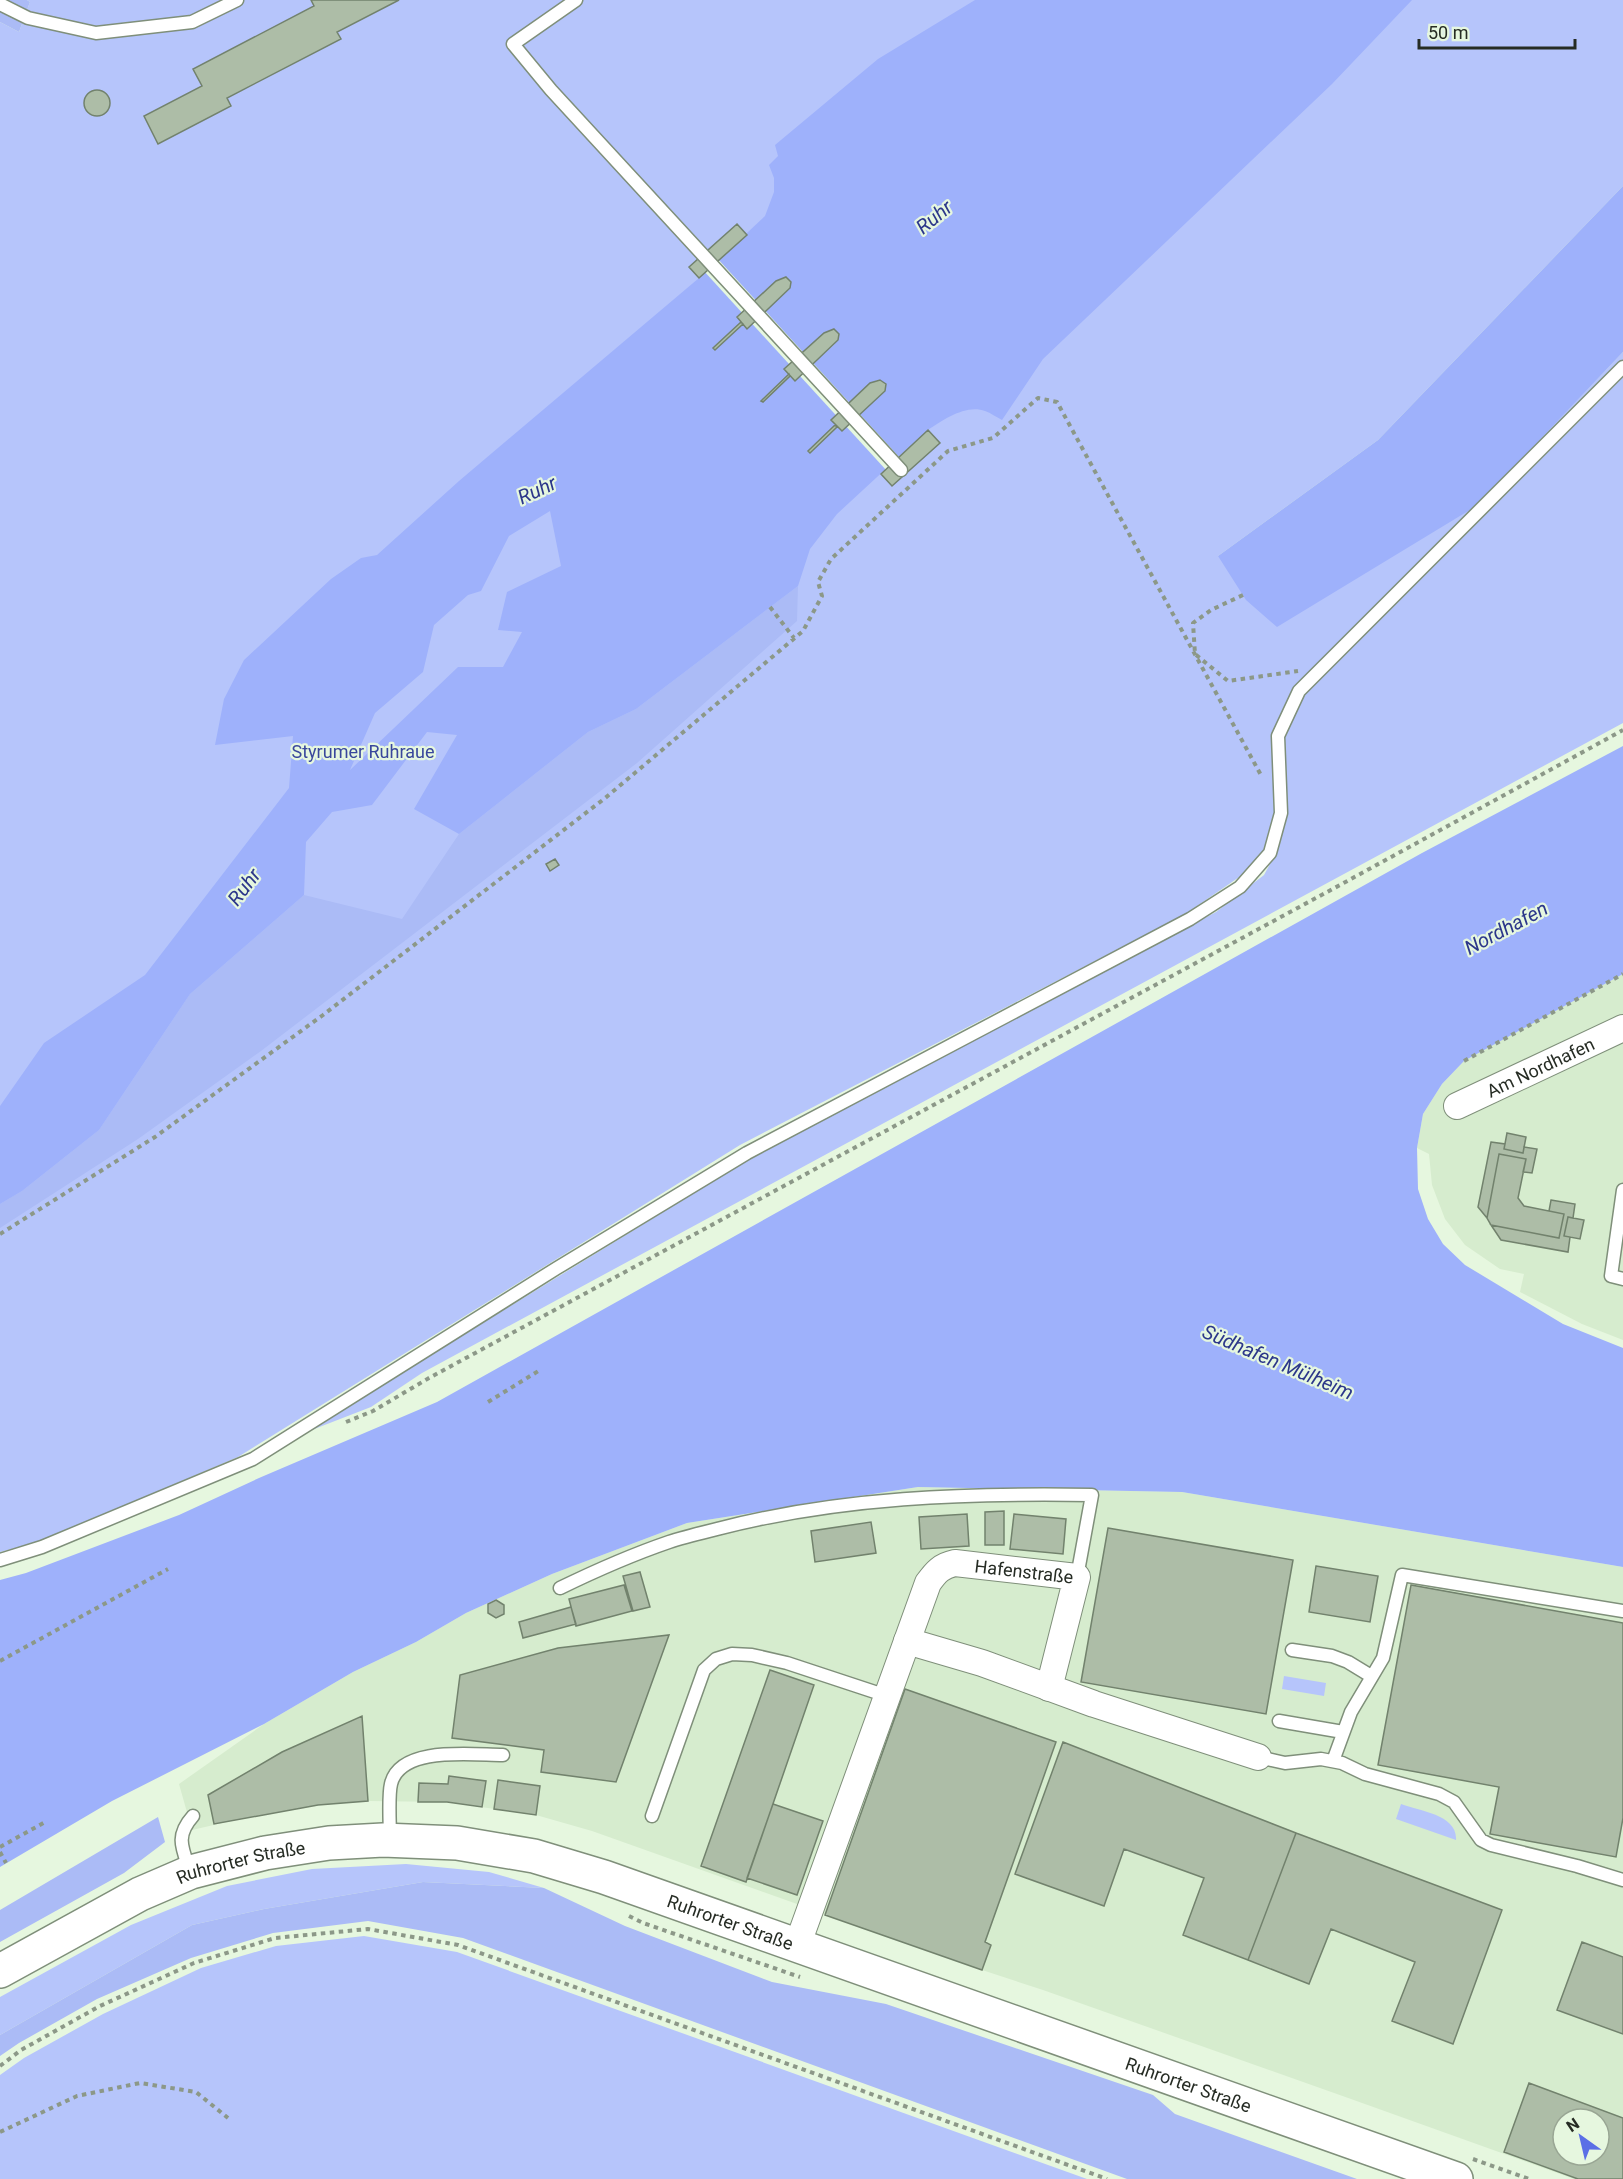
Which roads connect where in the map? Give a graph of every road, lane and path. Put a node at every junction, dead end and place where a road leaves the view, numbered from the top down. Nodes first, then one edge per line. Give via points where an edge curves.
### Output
1 (237, 0) edge
2 (576, 0) edge
3 (0, 4) edge
4 (1623, 368) edge
5 (901, 471) dead end
6 (1243, 595) dead end
7 (770, 608) dead end
8 (794, 638) junction
9 (1195, 654) junction
10 (1322, 667) junction
11 (1623, 730) edge
12 (1281, 813) junction
13 (1623, 974) edge
14 (1623, 1028) edge
15 (1464, 1061) dead end
16 (1457, 1106) dead end
17 (1623, 1190) edge
18 (0, 1234) edge
19 (1623, 1279) edge
20 (540, 1370) dead end
21 (488, 1402) dead end
22 (340, 1424) dead end
23 (0, 1560) edge
24 (168, 1569) dead end
25 (1077, 1577) junction
26 (560, 1588) dead end
27 (1623, 1611) edge
28 (907, 1641) junction
29 (1292, 1650) dead end
30 (0, 1661) edge
31 (1371, 1676) junction
32 (1049, 1688) junction
33 (887, 1696) junction
34 (1279, 1721) dead end
35 (1343, 1732) junction
36 (504, 1755) dead end
37 (1258, 1757) joint
38 (1333, 1761) junction
39 (193, 1816) dead end
40 (652, 1816) dead end
41 (47, 1821) dead end
42 (390, 1840) junction
43 (0, 1847) edge
44 (0, 1852) edge
45 (6, 1863) dead end
46 (191, 1872) junction
47 (1623, 1880) edge
48 (622, 1913) dead end
49 (792, 1960) junction
50 (0, 1971) edge
51 (0, 2066) edge
52 (228, 2118) dead end
53 (0, 2132) edge
54 (1107, 2179) edge
55 (1456, 2179) edge

1 - 3 lane via 192,22 96,33 28,18
2 - 5 lane via 513,44
4 - 10 lane
6 - 9 path via 1194,623
7 - 8 path
8 - 9 path via 803,631 822,596 818,582 831,560 948,451 993,438 1038,398 1057,402
8 - 18 path via 604,799 323,1015 155,1137
9 - 10 path via 1228,681
9 - 12 path
10 - 12 lane via 1299,691 1278,736
11 - 22 path via 429,1377 373,1411
12 - 23 lane via 1270,853 1240,887 1190,919 747,1153 253,1459 42,1547
13 - 15 path
14 - 16 street, Am Nordhafen
17 - 19 lane via 1611,1276
20 - 21 path
24 - 30 path
25 - 26 lane via 1092,1495 998,1494 858,1503 750,1520 670,1541
25 - 28 street, Hafenstraße via 946,1565 928,1583
25 - 32 street, Hafenstraße
27 - 31 lane via 1402,1575 1383,1658
28 - 32 street
28 - 33 street, Hafenstraße
29 - 31 lane via 1332,1656
31 - 35 lane
32 - 37 street
33 - 40 lane via 752,1655 732,1654 716,1659 704,1670
33 - 49 street, Hafenstraße
34 - 35 lane
35 - 38 lane
36 - 42 lane via 437,1754 397,1769 391,1785
37 - 38 lane via 1286,1763
38 - 47 lane via 1439,1794 1454,1802 1481,1840 1491,1845
39 - 46 lane via 180,1838
41 - 43 path
42 - 46 main road, Ruhrorter Straße via 329,1843 265,1853
42 - 49 main road, Ruhrorter Straße via 457,1843 534,1856 604,1877
44 - 45 path
46 - 50 main road, Ruhrorter Straße via 140,1894
48 - 49 path via 643,1923
49 - 55 main road, Ruhrorter Straße
51 - 54 path via 100,2006 194,1963 275,1938 368,1929 458,1945
52 - 53 path via 196,2092 140,2083 77,2096

